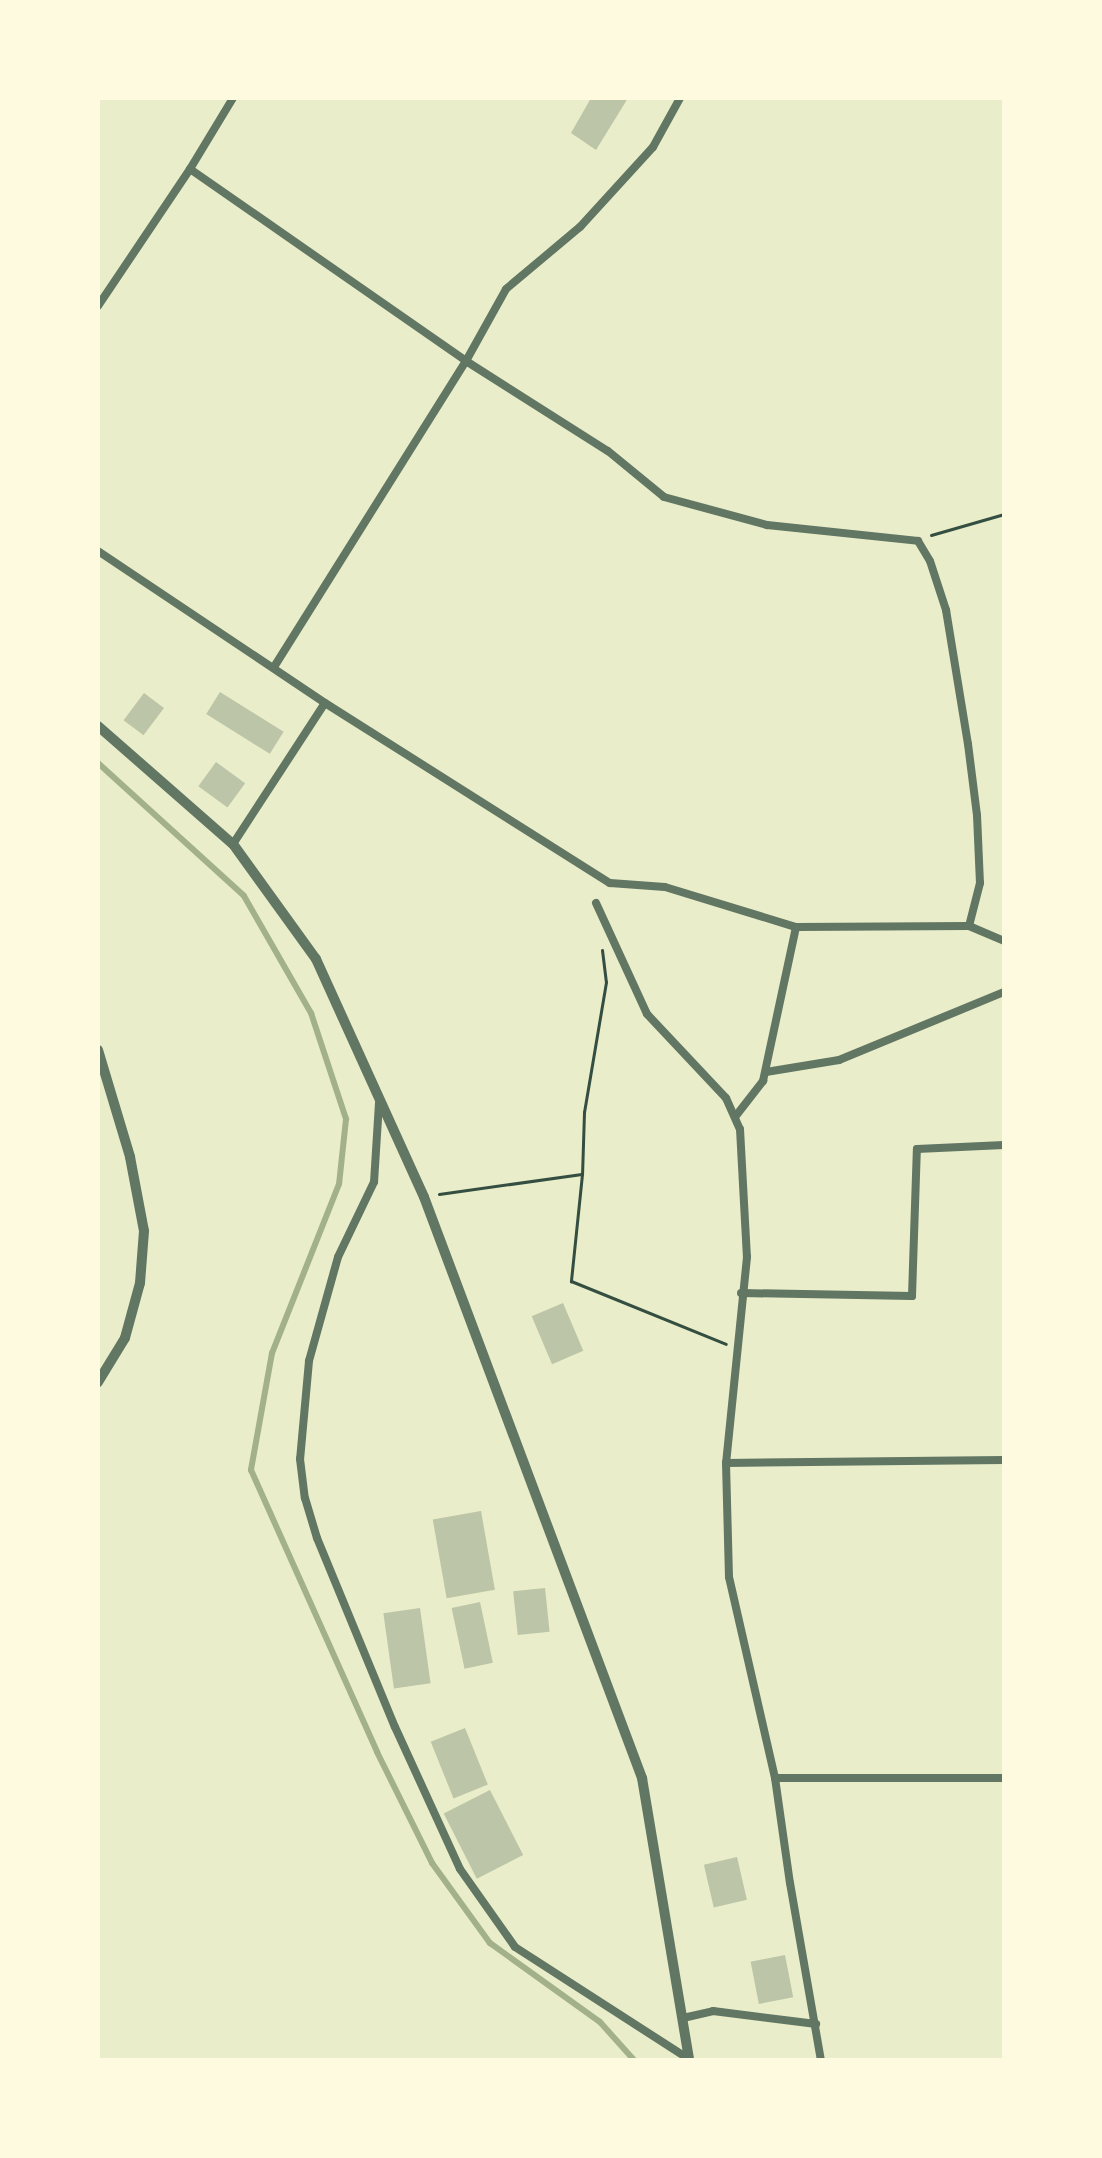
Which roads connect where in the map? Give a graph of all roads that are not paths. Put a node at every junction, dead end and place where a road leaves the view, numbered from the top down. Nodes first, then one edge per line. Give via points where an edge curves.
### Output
1 (233, 98) edge
2 (680, 98) edge
3 (190, 169) junction
4 (98, 306) edge
5 (466, 361) junction
6 (98, 551) edge
7 (274, 667) junction
8 (325, 703) junction
9 (98, 726) edge
10 (233, 844) junction
11 (596, 903) dead end
12 (969, 926) junction
13 (796, 927) junction
14 (1004, 941) edge
15 (1004, 992) edge
16 (98, 1050) edge
17 (766, 1072) junction
18 (379, 1103) junction
19 (735, 1117) junction
20 (1004, 1145) edge
21 (741, 1293) junction
22 (98, 1382) edge
23 (1004, 1460) edge
24 (726, 1463) junction
25 (775, 1778) junction
26 (1004, 1778) edge
27 (683, 2018) junction
28 (816, 2024) junction
29 (689, 2060) edge
30 (821, 2060) edge

1 - 3 street
2 - 5 street via 643,159 580,227 506,289
3 - 4 street
3 - 5 street
5 - 7 street
5 - 12 street via 608,451 664,497 767,525 918,541 946,610 968,744 980,883
6 - 7 street
7 - 8 street
8 - 10 street
8 - 13 street via 610,883 665,887
9 - 10 street
10 - 18 street via 316,959
11 - 19 street via 647,1014 726,1098
12 - 13 street
12 - 14 street
13 - 17 street
15 - 17 street via 839,1060
16 - 22 street via 130,1157 144,1231 140,1283 125,1338
17 - 19 street
18 - 27 street via 424,1197 642,1778
18 - 29 street via 374,1182 338,1257 309,1361 300,1459 317,1538 460,1869 515,1947
19 - 21 street via 747,1257
20 - 21 street via 917,1149 912,1296
21 - 24 street
23 - 24 street
24 - 25 street via 729,1577
25 - 26 street
25 - 28 street
27 - 28 street via 713,2011
27 - 29 street
28 - 30 street

